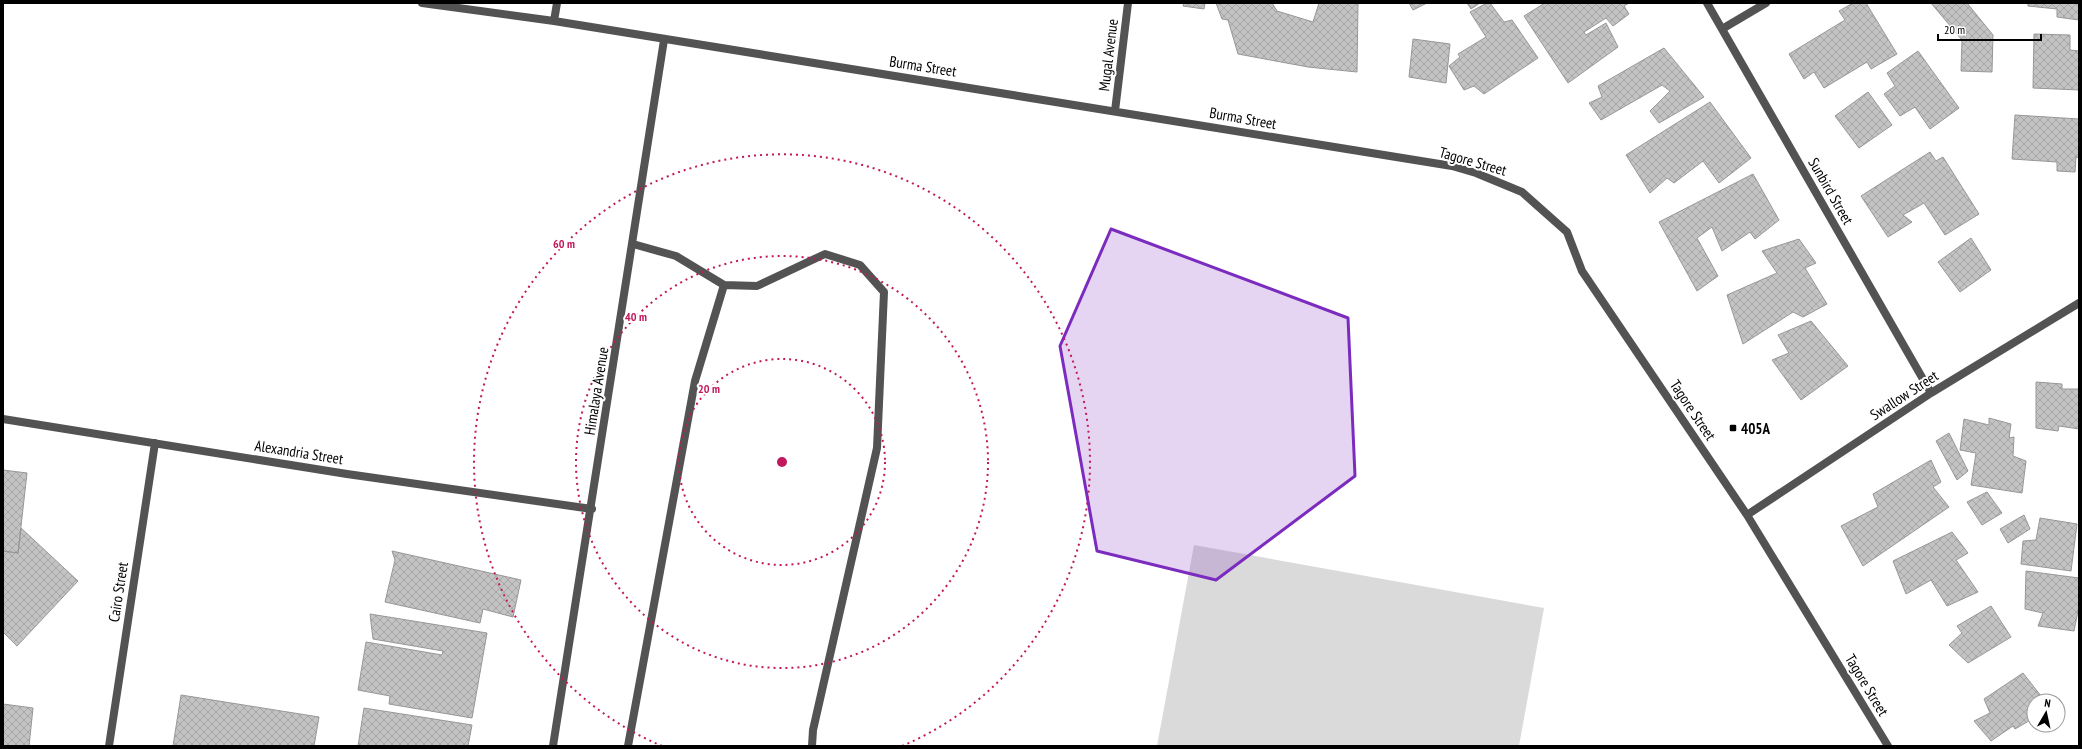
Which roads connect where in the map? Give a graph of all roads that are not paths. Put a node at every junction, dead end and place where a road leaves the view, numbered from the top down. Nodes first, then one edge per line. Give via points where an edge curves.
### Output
1 (422, 3) edge
2 (557, 3) edge
3 (1128, 3) edge
4 (1707, 3) edge
5 (1766, 3) edge
6 (554, 21) junction
7 (1722, 29) junction
8 (664, 40) junction
9 (1115, 111) junction
10 (1420, 162) joint
11 (633, 244) junction
12 (724, 285) junction
13 (2079, 303) edge
14 (1931, 393) junction
15 (3, 419) edge
16 (155, 443) junction
17 (592, 509) junction
18 (1747, 514) junction
19 (109, 746) edge
20 (553, 746) edge
21 (628, 746) edge
22 (812, 746) edge
23 (1888, 746) edge

1 - 6 street, Burma Street
2 - 6 street
3 - 9 street, Mugal Avenue
4 - 7 street, Sunbird Street
5 - 7 street
6 - 8 street, Burma Street
7 - 14 street, Sunbird Street
8 - 9 street, Burma Street
8 - 11 street, Himalaya Avenue
9 - 10 street, Burma Street
10 - 18 street, Tagore Street via 1452,166 1506,184 1522,192 1567,232 1582,271
11 - 12 street via 676,256
11 - 17 street, Himalaya Avenue
12 - 21 street via 695,381
12 - 22 street via 757,286 825,254 860,265 884,292 877,448 813,730
13 - 14 street, Swallow Street
14 - 18 street, Swallow Street
15 - 16 street, Alexandria Street
16 - 17 street, Alexandria Street
16 - 19 street, Cairo Street
17 - 20 street, Himalaya Avenue
18 - 23 street, Tagore Street

